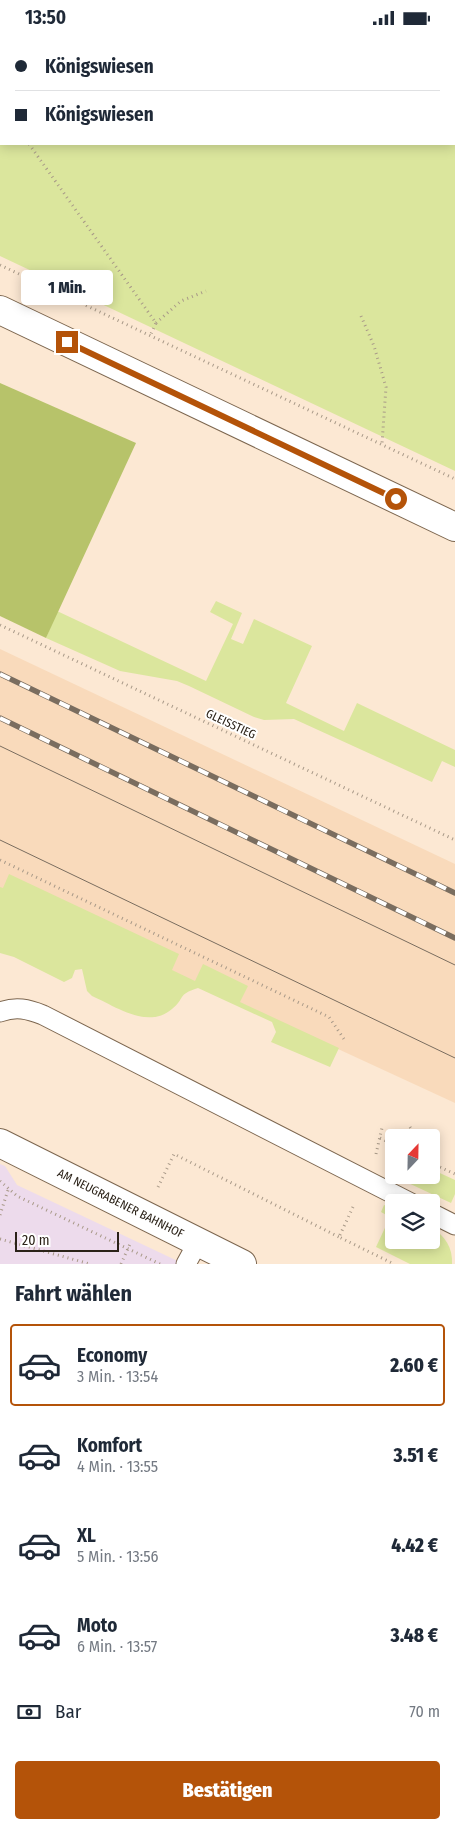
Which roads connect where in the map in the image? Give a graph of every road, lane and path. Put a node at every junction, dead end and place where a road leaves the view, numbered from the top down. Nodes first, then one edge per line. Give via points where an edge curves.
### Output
1 (30, 145) edge
2 (0, 265) edge
3 (206, 291) dead end
4 (0, 310) edge
5 (361, 315) dead end
6 (156, 323) junction
7 (150, 336) junction
8 (382, 445) junction
9 (455, 479) edge
10 (455, 527) edge
11 (0, 625) edge
12 (455, 840) edge
13 (0, 860) edge
14 (0, 1012) edge
15 (344, 1039) dead end
16 (380, 1138) dead end
17 (385, 1140) edge
18 (0, 1143) edge
19 (440, 1166) edge
20 (455, 1174) edge
21 (0, 1181) edge
22 (8, 1190) junction
23 (156, 1192) dead end
24 (393, 1194) edge
25 (354, 1207) dead end
26 (0, 1215) edge
27 (440, 1218) edge
28 (455, 1225) edge
29 (339, 1237) junction
30 (0, 1239) edge
31 (128, 1249) junction
32 (192, 1253) edge
33 (90, 1264) edge
34 (121, 1264) edge
35 (160, 1264) edge
36 (242, 1264) edge
37 (394, 1264) edge

1 - 6 path
2 - 7 path
3 - 6 path via 181,301
4 - 10 street
5 - 8 path via 386,387
6 - 7 path
7 - 8 path
8 - 9 path
11 - 12 path, GLEISSTIEG
13 - 15 path via 329,1017
14 - 24 lane via 10,1008 27,1009 42,1015
16 - 17 path
18 - 32 street, AM NEUGRABENER BAHNHOF
19 - 20 path
21 - 22 path
22 - 26 path
22 - 31 path
23 - 29 path via 174,1154
25 - 29 path
27 - 28 lane
29 - 37 path
30 - 33 path
31 - 34 path
31 - 35 path
32 - 36 street, AM NEUGRABENER BAHNHOF

